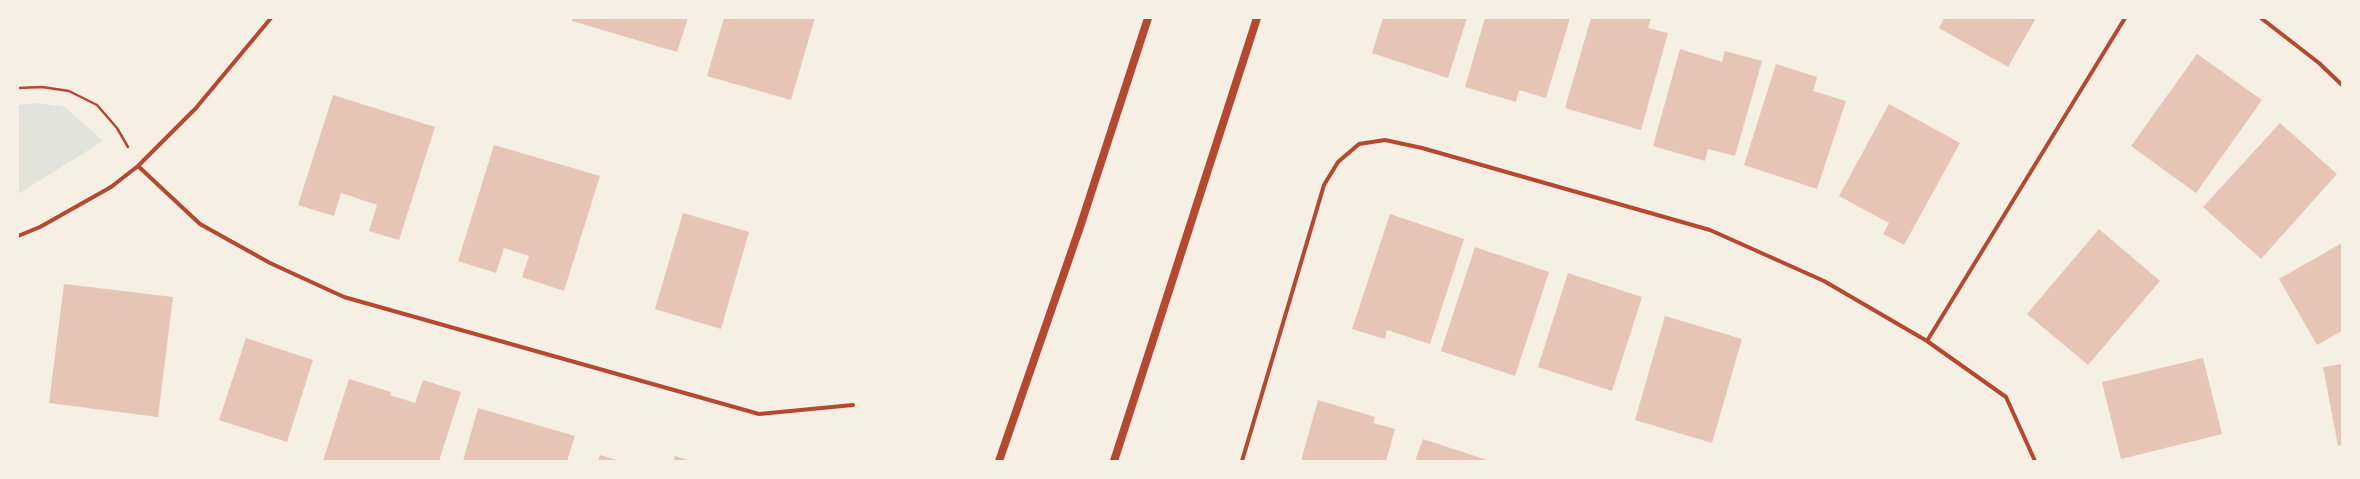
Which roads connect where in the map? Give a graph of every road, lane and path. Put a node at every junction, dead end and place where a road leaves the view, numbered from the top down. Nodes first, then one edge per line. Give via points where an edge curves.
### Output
1 (271, 18) edge
2 (1148, 18) edge
3 (1257, 18) edge
4 (2125, 18) edge
5 (2261, 18) edge
6 (2342, 85) edge
7 (18, 88) edge
8 (138, 166) junction
9 (18, 236) edge
10 (1927, 341) junction
11 (853, 405) dead end
12 (999, 461) edge
13 (1114, 461) edge
14 (1242, 461) edge
15 (2034, 461) edge

1 - 8 street via 196,108
2 - 12 main road via 1085,212
3 - 13 main road
4 - 10 street
5 - 6 street via 2319,63
7 - 8 path via 42,87 70,91 96,105 117,128
8 - 9 street via 111,187 40,227
8 - 11 street via 200,224 270,263 344,297 759,414
10 - 14 street via 1824,281 1710,230 1422,148 1385,140 1359,144 1338,162 1324,185
10 - 15 street via 2006,397

